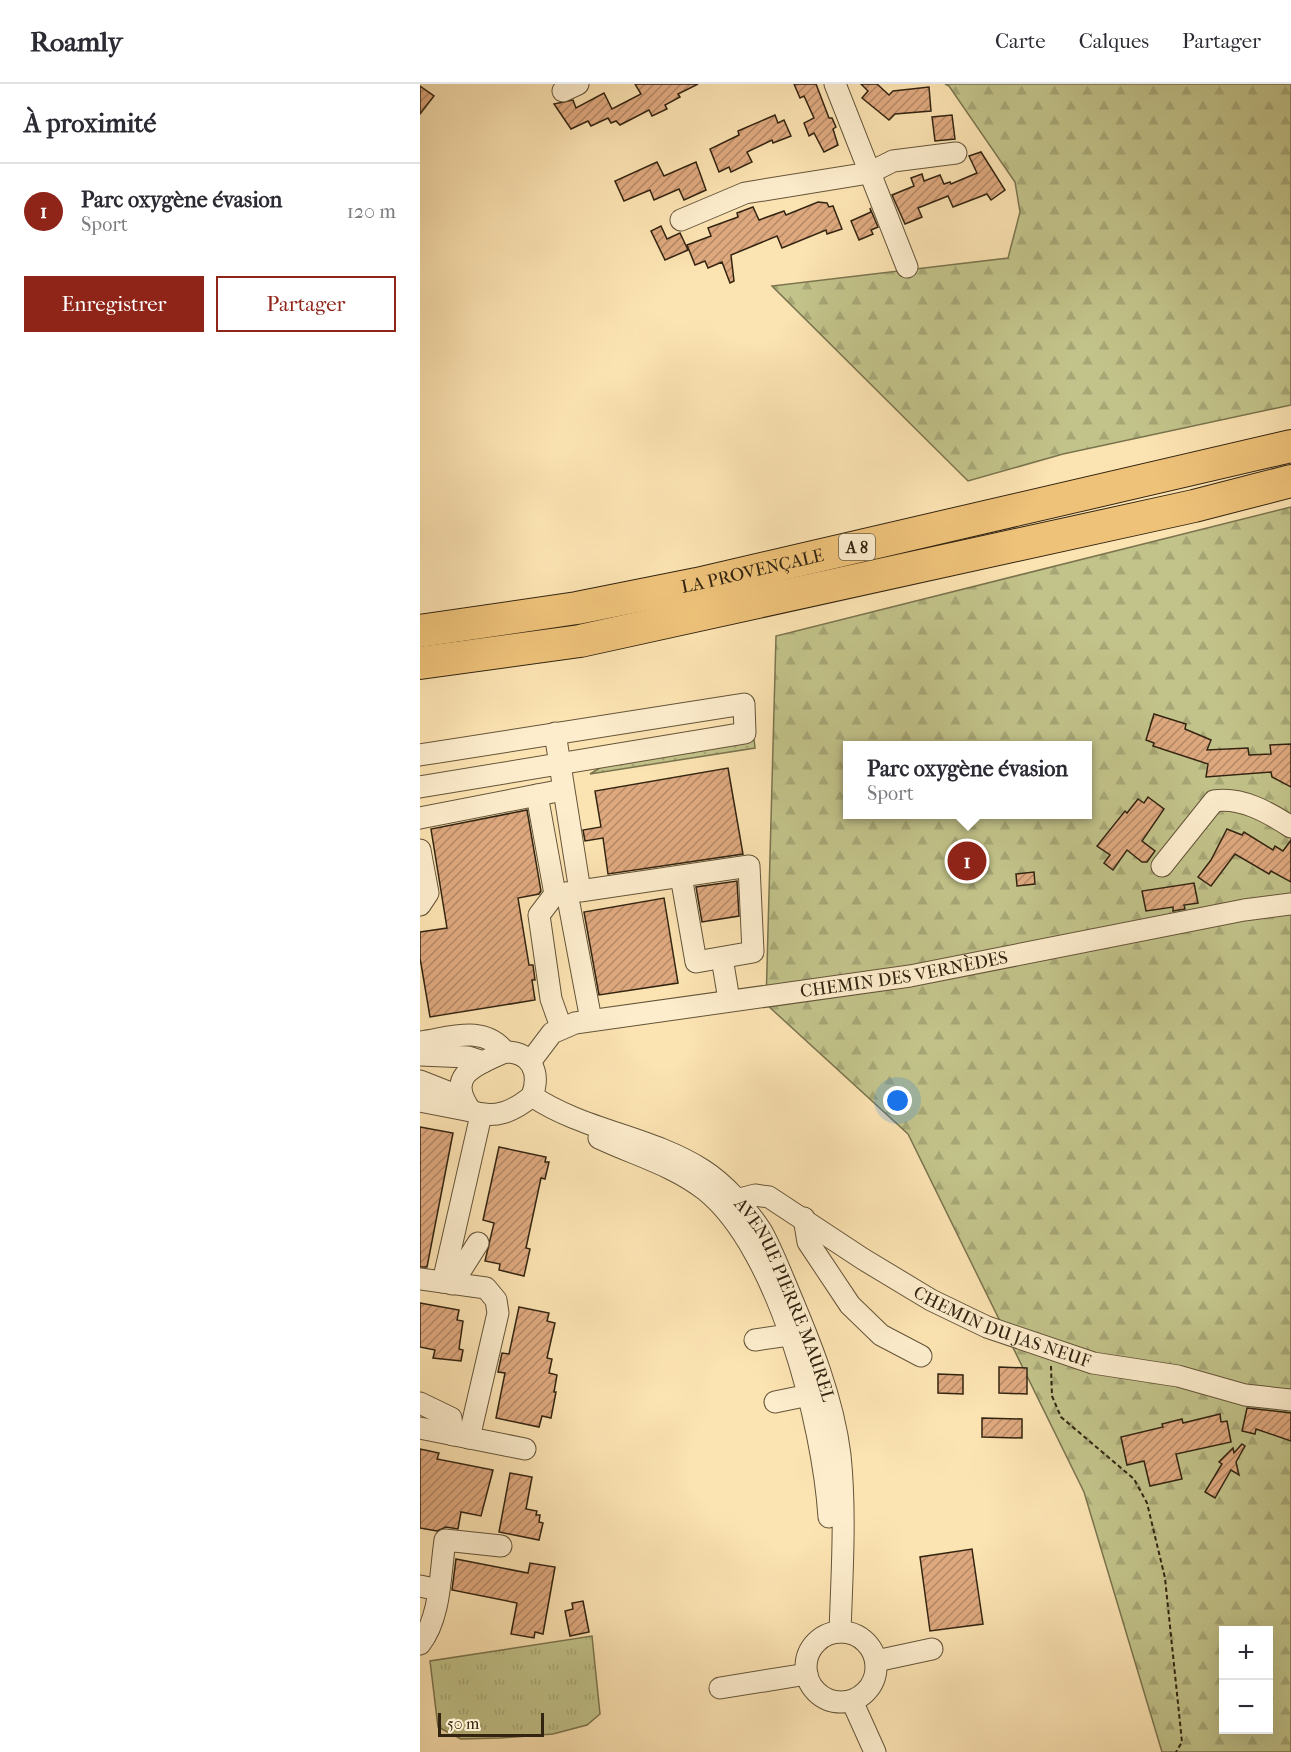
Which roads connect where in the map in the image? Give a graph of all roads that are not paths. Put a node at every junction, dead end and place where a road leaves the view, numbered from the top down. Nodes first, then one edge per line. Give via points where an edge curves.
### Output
1 (835, 84) edge
2 (956, 153) dead end
3 (869, 173) junction
4 (681, 220) dead end
5 (907, 267) dead end
6 (1291, 446) edge
7 (1291, 481) edge
8 (420, 631) edge
9 (420, 663) edge
10 (555, 733) junction
11 (420, 755) edge
12 (560, 764) junction
13 (420, 787) edge
14 (563, 790) junction
15 (537, 795) junction
16 (420, 818) edge
17 (1291, 827) edge
18 (420, 850) edge
19 (1162, 867) dead end
20 (681, 876) junction
21 (567, 893) junction
22 (1291, 904) edge
23 (420, 905) edge
24 (722, 958) junction
25 (729, 1000) junction
26 (591, 1020) junction
27 (561, 1026) junction
28 (421, 1043) edge
29 (505, 1052) junction
30 (483, 1062) junction
31 (530, 1062) junction
32 (420, 1081) edge
33 (532, 1096) junction
34 (420, 1101) edge
35 (472, 1108) junction
36 (588, 1123) junction
37 (736, 1200) junction
38 (804, 1218) junction
39 (478, 1243) dead end
40 (420, 1279) edge
41 (448, 1283) junction
42 (789, 1335) junction
43 (755, 1340) dead end
44 (921, 1356) dead end
45 (809, 1395) junction
46 (1291, 1400) edge
47 (775, 1402) dead end
48 (420, 1403) edge
49 (420, 1428) edge
50 (461, 1436) junction
51 (525, 1449) dead end
52 (501, 1546) dead end
53 (429, 1588) edge
54 (841, 1606) junction
55 (840, 1632) junction
56 (420, 1644) edge
57 (932, 1649) dead end
58 (876, 1661) junction
59 (807, 1674) junction
60 (720, 1688) dead end
61 (852, 1701) junction
62 (875, 1752) edge

1 - 3 street
2 - 3 street via 893,161
3 - 4 street via 745,193
3 - 5 street
6 - 8 highway, LA PROVENÇALE / A 8 via 697,584 577,608
7 - 9 highway, LA PROVENÇALE / A 8 via 1194,506 580,641
10 - 11 street
10 - 12 street
10 - 12 street via 744,704 745,734
12 - 13 street
12 - 14 street
14 - 15 street
14 - 21 street
15 - 16 street
15 - 21 street
17 - 19 street via 1269,812 1229,799 1214,801
18 - 23 street via 428,893
20 - 21 street
20 - 24 street via 696,962
20 - 24 street via 749,866 753,952
21 - 26 street
21 - 27 street via 539,915 551,999
22 - 25 street, CHEMIN DES VERNÈDES via 910,976
24 - 25 street
25 - 26 street, CHEMIN DES VERNÈDES
26 - 27 street, CHEMIN DES VERNÈDES
27 - 31 street
28 - 29 street via 482,1034 498,1042
28 - 30 street
29 - 30 street
29 - 31 street via 523,1054
30 - 35 street via 463,1075 460,1088
31 - 33 street via 536,1079
32 - 35 street
33 - 35 street via 506,1112 489,1116
33 - 36 street, AVENUE PIERRE MAUREL via 554,1110
34 - 35 street
35 - 41 street
36 - 37 street, AVENUE PIERRE MAUREL via 672,1153 705,1171
36 - 42 street via 598,1138 668,1166 705,1190 732,1217 765,1274
37 - 38 street, CHEMIN DU JAS NEUF via 754,1195 769,1197
37 - 54 street, AVENUE PIERRE MAUREL via 761,1232 782,1276 828,1398 840,1453
38 - 44 street via 808,1242 850,1305 881,1335
38 - 46 street, CHEMIN DU JAS NEUF via 931,1300 987,1327 1093,1363 1178,1376 1245,1395
39 - 41 street
40 - 41 street
41 - 50 street via 486,1288 496,1300 498,1313
42 - 43 street
42 - 45 street
45 - 47 street
45 - 54 street via 826,1472 828,1587
48 - 50 street via 451,1418
49 - 50 street
50 - 51 street
52 - 53 street via 445,1540
53 - 56 street via 429,1632
54 - 55 street, AVENUE PIERRE MAUREL
55 - 58 street via 861,1638
55 - 59 street via 818,1641 811,1650
57 - 58 street
58 - 61 street via 870,1688
59 - 60 street
59 - 61 street via 819,1694 835,1701
61 - 62 street

